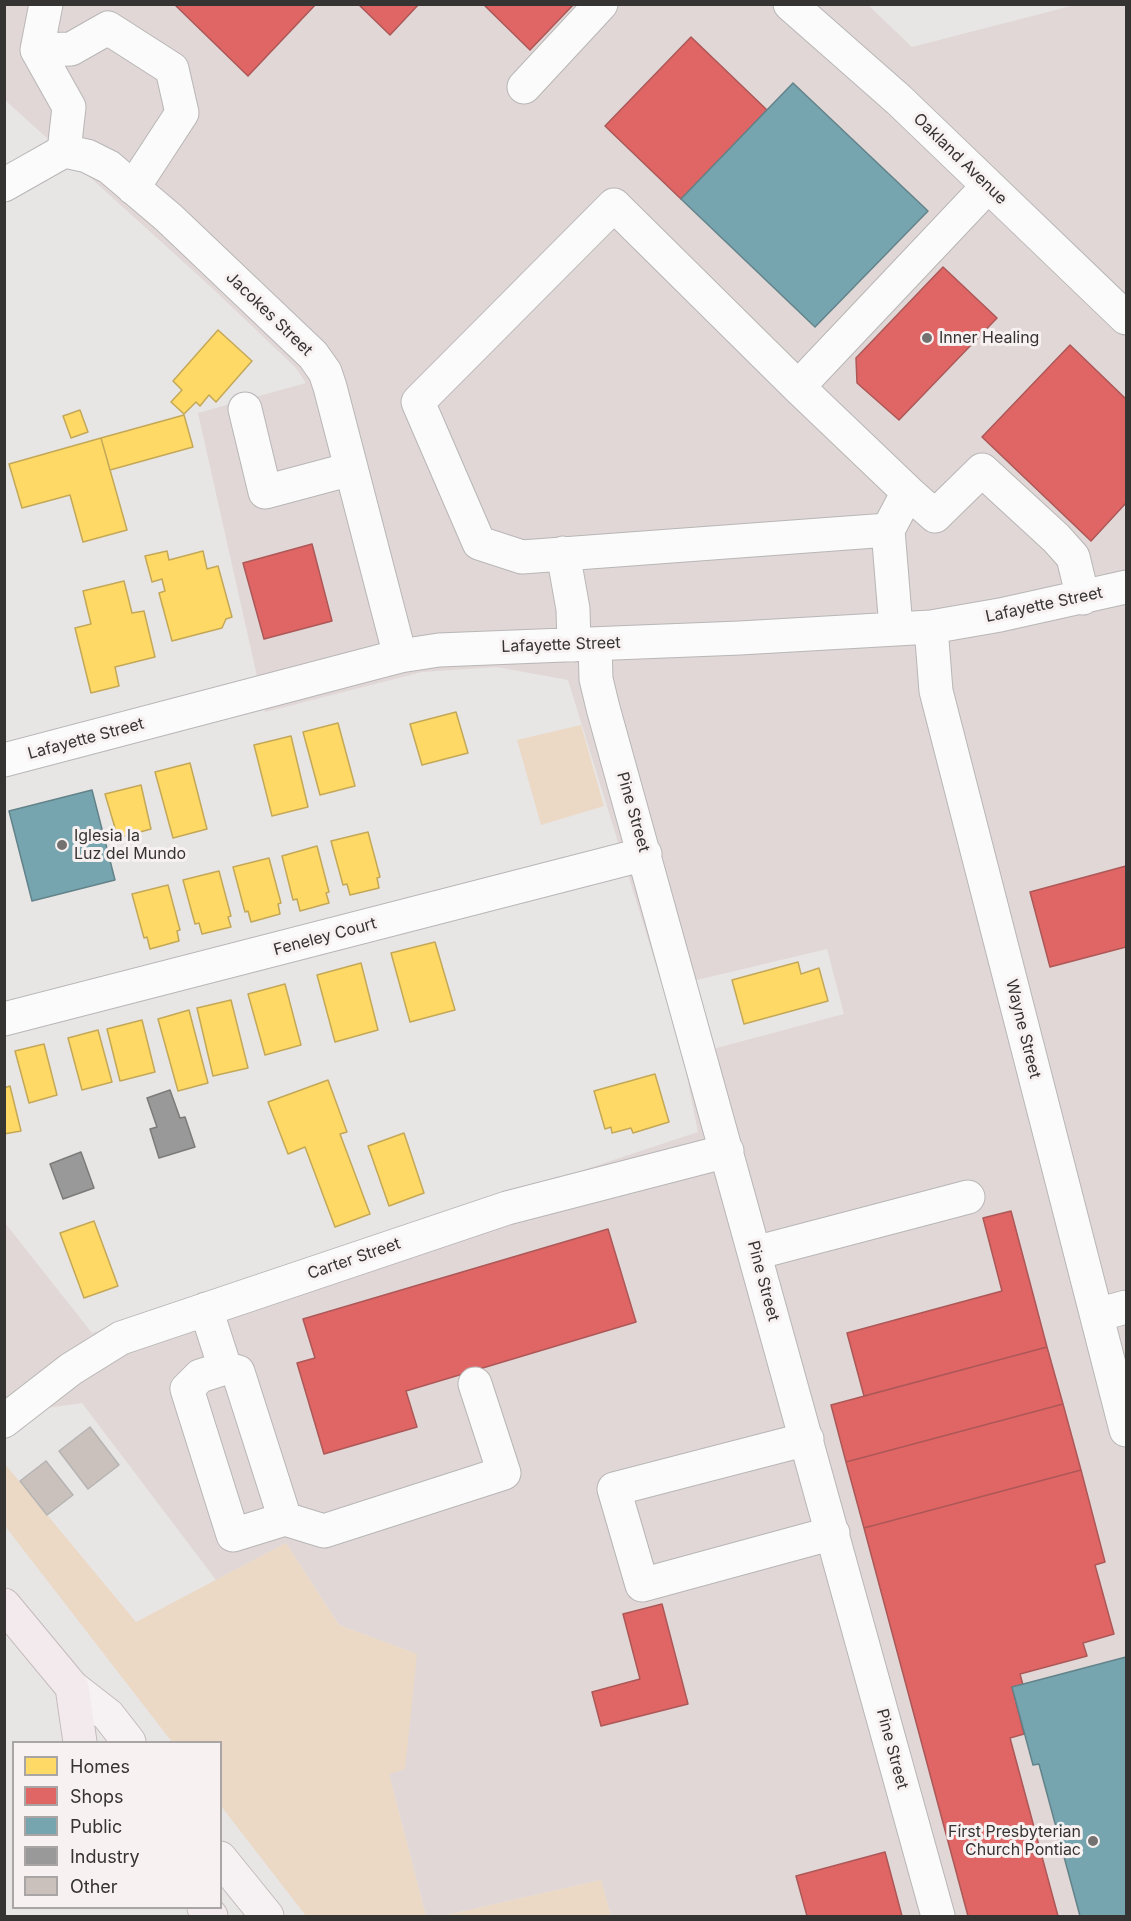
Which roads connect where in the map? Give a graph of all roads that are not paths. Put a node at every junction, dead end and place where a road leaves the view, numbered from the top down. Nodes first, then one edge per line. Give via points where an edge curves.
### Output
1 (46, 4) edge
2 (601, 4) edge
3 (790, 4) edge
4 (37, 50) junction
5 (524, 87) dead end
6 (64, 151) junction
7 (4, 185) edge
8 (988, 186) junction
9 (133, 188) junction
10 (1126, 318) edge
11 (798, 387) junction
12 (245, 409) dead end
13 (351, 469) junction
14 (908, 492) junction
15 (888, 530) junction
16 (563, 554) junction
17 (1126, 586) edge
18 (1083, 598) junction
19 (931, 627) junction
20 (896, 628) junction
21 (584, 644) junction
22 (400, 656) junction
23 (4, 760) edge
24 (645, 854) junction
25 (4, 1019) edge
26 (727, 1151) junction
27 (968, 1197) dead end
28 (755, 1253) junction
29 (206, 1310) junction
30 (1112, 1311) edge
31 (225, 1368) junction
32 (476, 1384) dead end
33 (4, 1421) edge
34 (1126, 1430) edge
35 (807, 1439) junction
36 (285, 1519) junction
37 (832, 1533) junction
38 (4, 1605) edge
39 (72, 1687) junction
40 (80, 1741) edge
41 (128, 1741) edge
42 (222, 1861) edge
43 (267, 1917) edge
44 (938, 1917) edge

1 - 4 street
2 - 5 street
3 - 8 street, Oakland Avenue via 899,100
4 - 6 street via 69,107
4 - 9 street via 71,49 108,28 172,69 182,112
6 - 7 street
6 - 9 street, Jacokes Street via 110,167
8 - 10 street, Oakland Avenue
8 - 11 street
9 - 13 street, Jacokes Street via 313,356 325,372
11 - 14 street
11 - 16 street via 614,206 418,402 479,543 522,557
12 - 13 street via 265,492
13 - 22 street, Jacokes Street
14 - 15 street
14 - 18 street via 935,516 982,470 1073,557
15 - 16 street
15 - 20 street
16 - 21 street, Pine Street
17 - 18 street, Lafayette Street
18 - 19 street, Lafayette Street
19 - 20 street, Lafayette Street
19 - 30 street, Wayne Street via 936,691
20 - 21 street, Lafayette Street
21 - 22 street, Lafayette Street via 439,650
21 - 24 street, Pine Street
22 - 23 street, Lafayette Street
24 - 25 street, Feneley Court
24 - 26 street, Pine Street
26 - 28 street, Pine Street
26 - 29 street, Carter Street via 507,1208
27 - 28 street
28 - 35 street, Pine Street
29 - 31 street
29 - 33 street, Carter Street via 110,1344
30 - 34 street, Wayne Street
31 - 36 street via 238,1372
31 - 36 street via 200,1376 187,1389 233,1535
32 - 36 street via 504,1473 324,1531
35 - 37 street, Pine Street
35 - 37 street via 614,1490 642,1585
37 - 44 street, Pine Street
38 - 39 highway
39 - 40 highway
39 - 41 main road via 108,1715
42 - 43 main road

